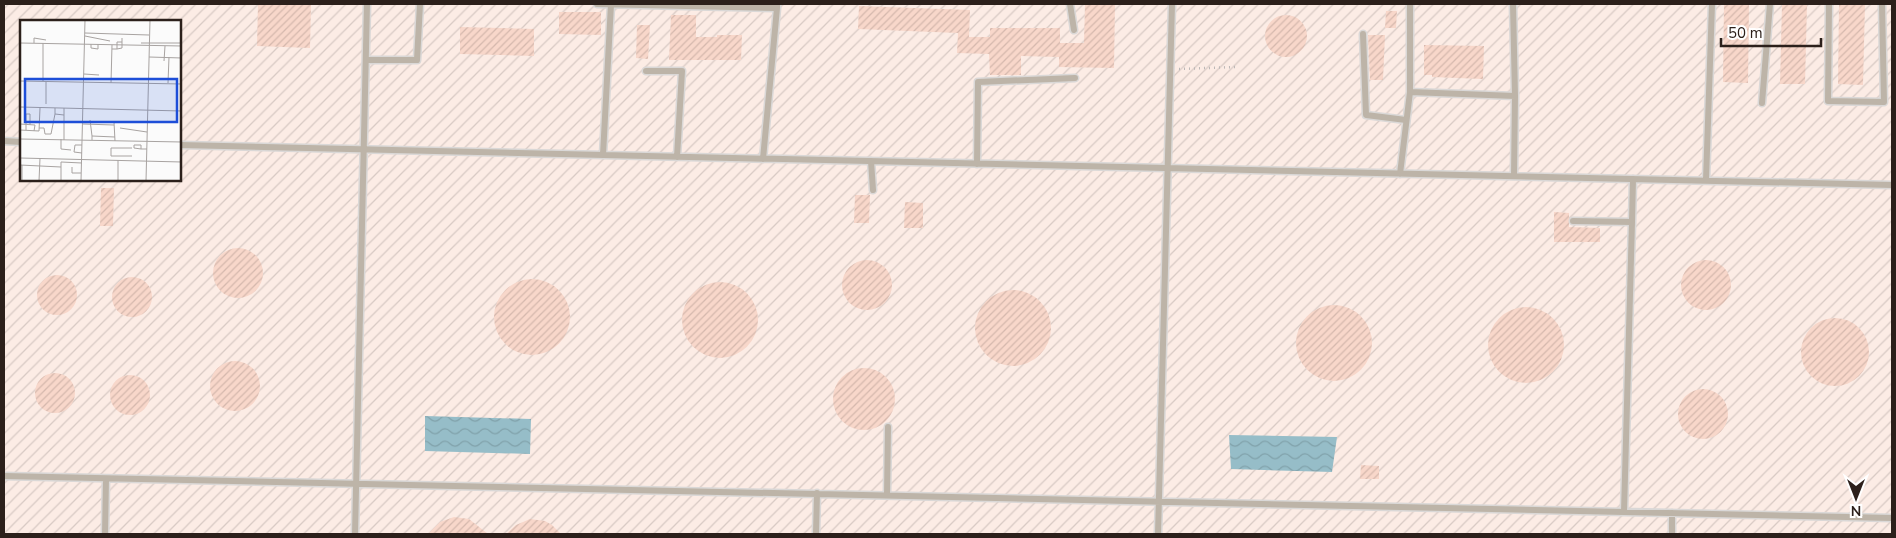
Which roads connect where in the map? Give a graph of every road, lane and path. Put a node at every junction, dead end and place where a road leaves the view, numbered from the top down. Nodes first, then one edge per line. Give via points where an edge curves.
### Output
1 (367, 4) edge
2 (420, 4) edge
3 (597, 4) edge
4 (611, 4) edge
5 (1070, 4) edge
6 (1172, 4) edge
7 (1410, 4) edge
8 (1513, 4) edge
9 (1712, 4) edge
10 (1770, 4) edge
11 (1829, 4) edge
12 (1882, 4) edge
13 (777, 6) edge
14 (1074, 30) dead end
15 (1363, 34) dead end
16 (366, 60) junction
17 (1235, 67) dead end
18 (1170, 69) junction
19 (646, 71) dead end
20 (1075, 78) dead end
21 (1410, 92) junction
22 (1515, 96) junction
23 (1762, 104) dead end
24 (1406, 120) junction
25 (4, 141) edge
26 (20, 142) edge
27 (181, 146) edge
28 (364, 150) junction
29 (603, 155) junction
30 (677, 157) junction
31 (763, 159) junction
32 (871, 161) junction
33 (977, 164) junction
34 (1168, 168) junction
35 (1400, 174) junction
36 (1514, 176) junction
37 (1633, 179) junction
38 (1706, 180) junction
39 (1892, 185) edge
40 (873, 190) dead end
41 (1573, 221) dead end
42 (1632, 222) junction
43 (888, 427) dead end
44 (4, 476) edge
45 (106, 479) junction
46 (356, 483) junction
47 (817, 493) junction
48 (887, 495) junction
49 (1159, 501) junction
50 (1624, 512) junction
51 (1672, 513) junction
52 (1892, 518) edge
53 (105, 534) edge
54 (355, 534) edge
55 (816, 534) edge
56 (1158, 534) edge
57 (1672, 534) edge

1 - 16 lane
2 - 16 lane via 417,60
3 - 4 lane
4 - 13 lane
4 - 29 lane
5 - 14 lane
6 - 18 lane
7 - 21 lane
8 - 22 lane
9 - 38 lane
10 - 23 lane
11 - 12 lane via 1828,101 1884,102
13 - 31 lane
15 - 24 lane via 1366,115
16 - 28 lane
17 - 18 path
18 - 34 lane
19 - 30 lane via 682,71
20 - 33 lane via 978,82
21 - 22 lane
21 - 24 lane
22 - 36 lane
24 - 35 lane
25 - 26 lane
27 - 28 lane
28 - 29 lane
28 - 46 lane
29 - 30 lane
30 - 31 lane
31 - 32 lane
32 - 33 lane
32 - 40 lane
33 - 34 lane
34 - 35 lane
34 - 49 lane
35 - 36 lane
36 - 37 lane
37 - 38 lane
37 - 42 lane
38 - 39 lane
41 - 42 lane
42 - 50 lane
43 - 48 lane
44 - 45 lane
45 - 46 lane
45 - 53 lane
46 - 47 lane
46 - 54 lane
47 - 48 lane
47 - 55 lane
48 - 49 lane
49 - 50 lane
49 - 56 lane
50 - 51 lane
51 - 52 lane
51 - 57 lane

